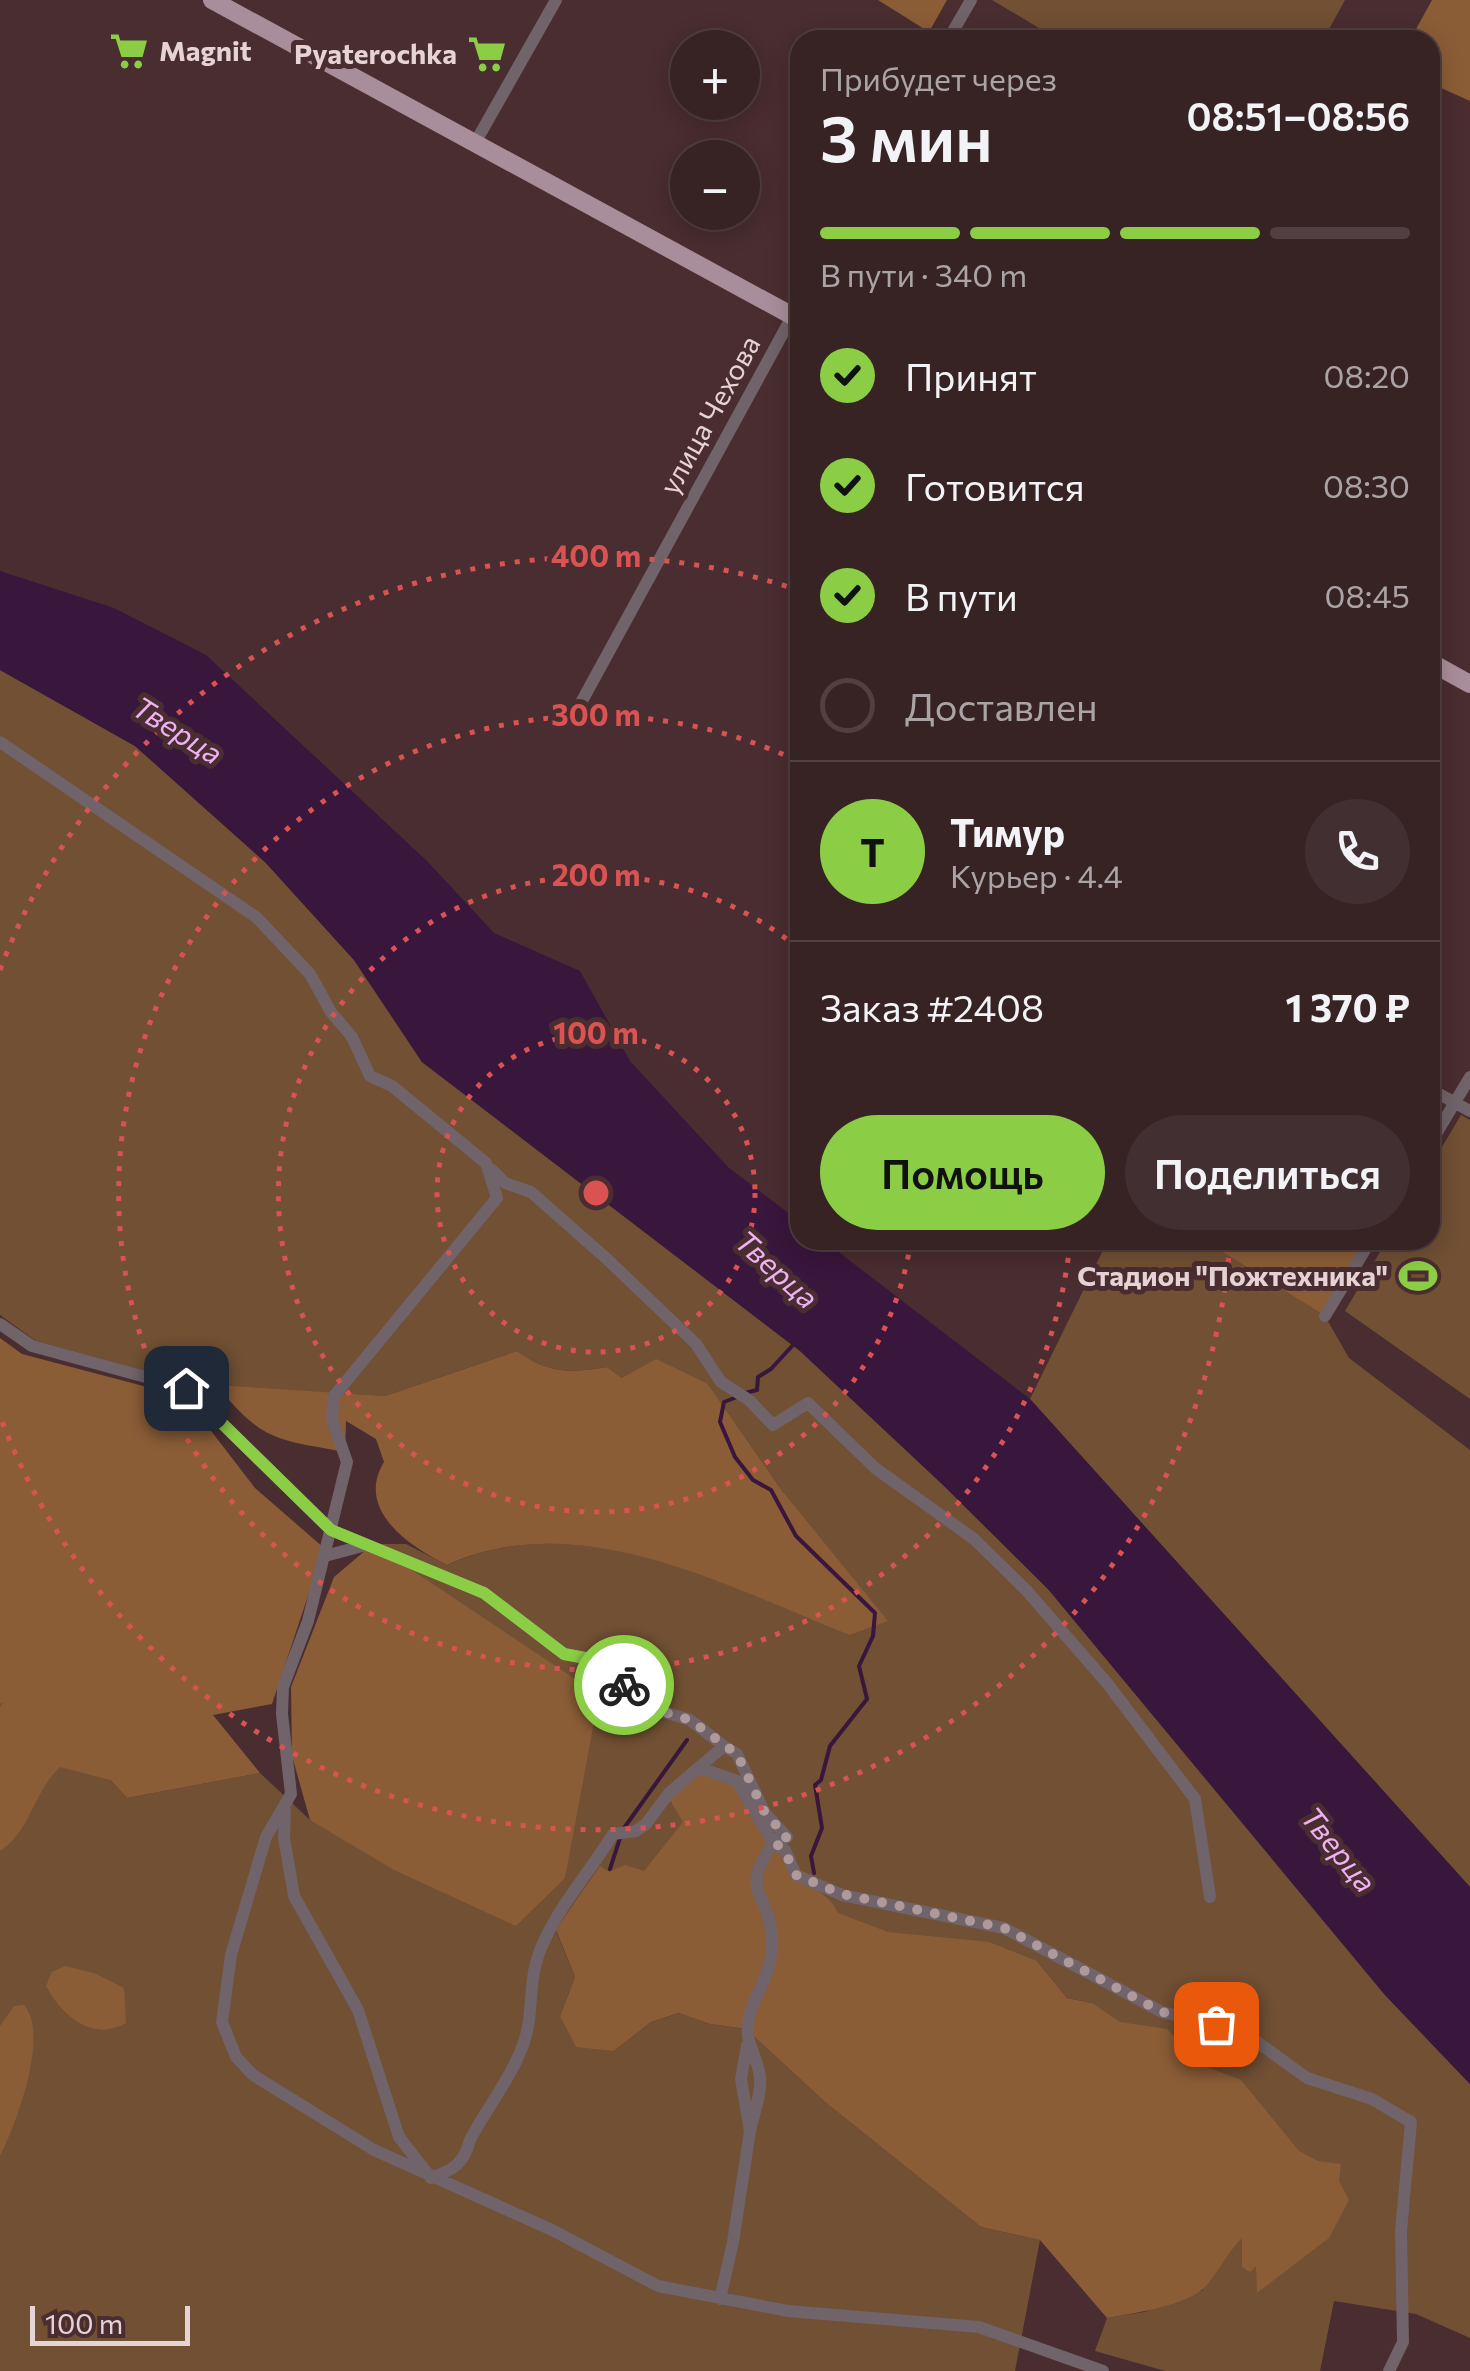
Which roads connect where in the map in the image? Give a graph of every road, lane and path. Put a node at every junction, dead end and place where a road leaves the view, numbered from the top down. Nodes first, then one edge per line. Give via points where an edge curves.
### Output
1 (212, 0) edge
2 (556, 0) edge
3 (971, 0) edge
4 (954, 30) edge
5 (475, 143) junction
6 (790, 308) edge
7 (790, 326) edge
8 (1440, 668) edge
9 (1470, 684) edge
10 (577, 710) dead end
11 (0, 742) edge
12 (1470, 1077) edge
13 (1440, 1094) edge
14 (1455, 1102) junction
15 (1470, 1111) edge
16 (1440, 1127) edge
17 (486, 1164) junction
18 (1365, 1250) edge
19 (1325, 1316) dead end
20 (0, 1324) edge
21 (331, 1530) junction
22 (366, 1545) junction
23 (325, 1556) junction
24 (724, 1746) junction
25 (700, 1768) junction
26 (285, 1808) junction
27 (774, 1842) junction
28 (1210, 1897) dead end
29 (432, 2178) junction
30 (720, 2299) junction
31 (1103, 2371) edge
32 (1389, 2371) edge

1 - 5 main road
2 - 5 street
3 - 4 street
5 - 6 main road
7 - 10 street, улица Чехова
8 - 9 main road
11 - 17 street via 256,917 310,974 370,1076 392,1086
12 - 14 street
13 - 14 street
14 - 15 street
14 - 16 street
17 - 21 street via 497,1198 334,1396 332,1419 346,1462
17 - 28 street via 505,1183 531,1192 607,1259 696,1344 722,1382 773,1425 808,1403 875,1468 962,1529 1027,1591 1195,1799
18 - 19 street
20 - 21 street via 32,1346 186,1388
21 - 22 street
21 - 23 street
22 - 23 street
22 - 24 street via 484,1593 564,1654 601,1661 644,1706 690,1720
23 - 26 street via 283,1687 292,1794
24 - 25 street
24 - 27 street via 737,1754 765,1813 787,1837
25 - 27 street via 737,1781
25 - 29 street via 646,1824 614,1834 567,1899 536,1959 523,2046 466,2158
26 - 29 street via 294,1896 358,2010 399,2137
26 - 29 street via 266,1837 232,1955 222,2022 228,2046 279,2092
27 - 30 street via 756,1868 772,1935 766,1984 749,2015 747,2045 761,2078
27 - 32 street via 796,1875 842,1894 1004,1928 1162,2012 1242,2031 1307,2078 1372,2099 1411,2122 1401,2231 1403,2342
29 - 30 street via 658,2286
30 - 31 street via 979,2326

